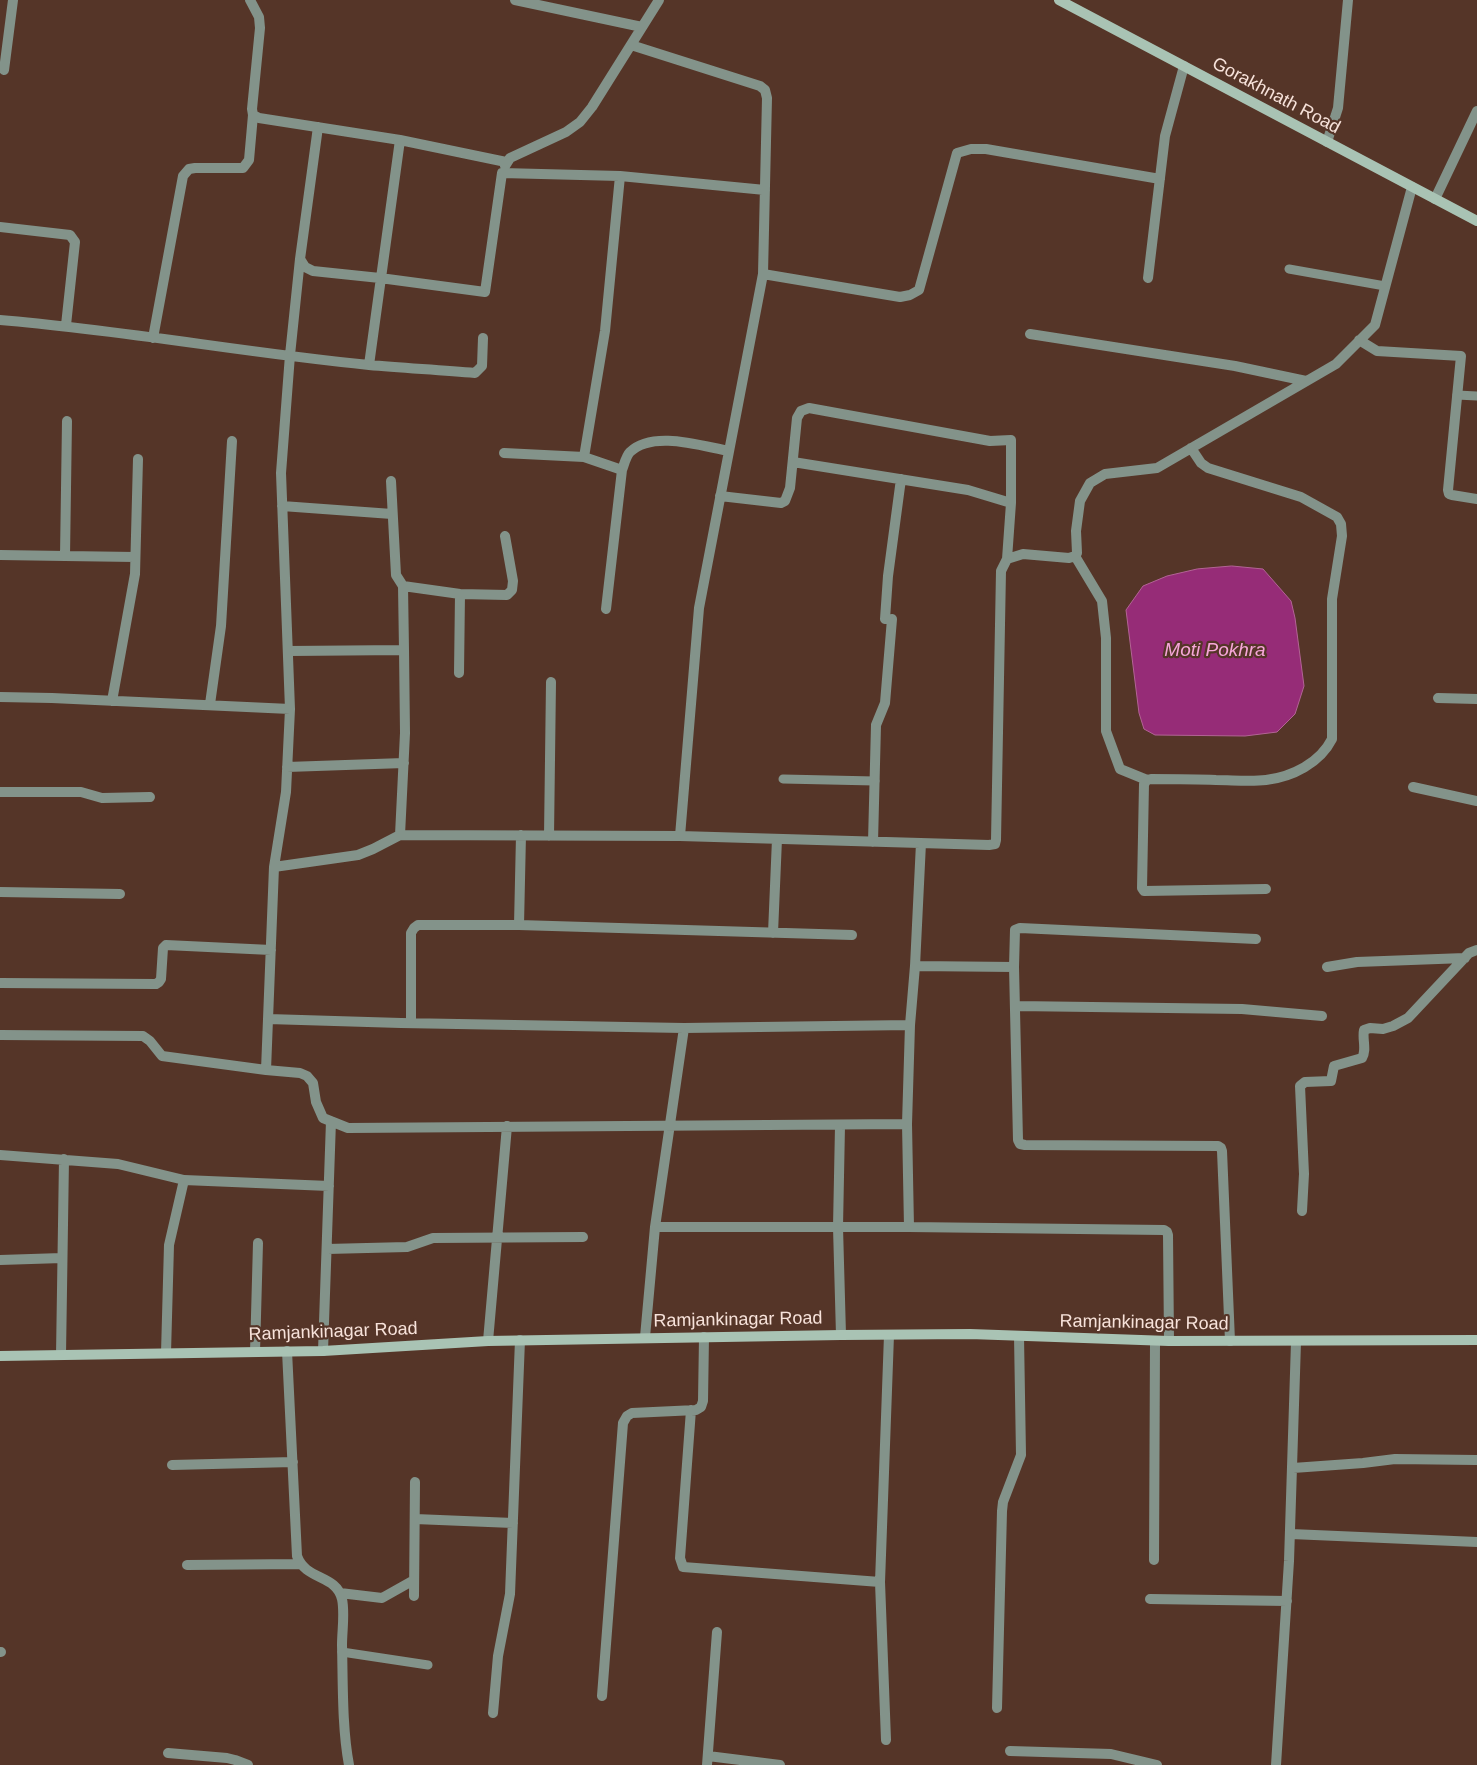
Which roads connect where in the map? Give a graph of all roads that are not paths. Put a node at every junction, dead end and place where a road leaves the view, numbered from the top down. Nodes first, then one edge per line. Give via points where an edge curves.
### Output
1 (14, 0) edge
2 (250, 0) edge
3 (515, 0) edge
4 (659, 0) edge
5 (1060, 0) edge
6 (1348, 0) edge
7 (642, 27) junction
8 (631, 45) junction
9 (1184, 66) junction
10 (4, 70) dead end
11 (1477, 111) edge
12 (253, 115) junction
13 (318, 127) junction
14 (400, 140) junction
15 (1327, 142) junction
16 (506, 162) junction
17 (502, 173) junction
18 (620, 176) junction
19 (1160, 180) junction
20 (1412, 187) junction
21 (765, 190) junction
22 (1435, 199) junction
23 (1477, 221) edge
24 (0, 228) edge
25 (300, 259) junction
26 (1289, 269) dead end
27 (763, 274) junction
28 (380, 278) junction
29 (1148, 278) dead end
30 (1385, 286) junction
31 (0, 320) edge
32 (66, 325) junction
33 (1030, 334) dead end
34 (153, 338) junction
35 (482, 338) dead end
36 (1359, 340) junction
37 (290, 355) junction
38 (368, 365) junction
39 (1306, 381) junction
40 (1458, 395) junction
41 (1477, 396) edge
42 (67, 421) dead end
43 (232, 441) dead end
44 (1191, 448) junction
45 (729, 451) junction
46 (504, 453) dead end
47 (584, 458) junction
48 (138, 460) dead end
49 (793, 462) junction
50 (622, 470) junction
51 (900, 479) junction
52 (391, 481) dead end
53 (720, 496) junction
54 (1477, 499) edge
55 (1011, 503) junction
56 (282, 506) junction
57 (392, 514) junction
58 (505, 536) dead end
59 (0, 555) edge
60 (65, 556) junction
61 (1075, 556) junction
62 (135, 557) junction
63 (1007, 559) junction
64 (403, 586) junction
65 (460, 594) junction
66 (606, 609) dead end
67 (404, 650) junction
68 (289, 651) junction
69 (459, 673) dead end
70 (551, 682) dead end
71 (0, 697) edge
72 (1438, 698) dead end
73 (1477, 699) edge
74 (112, 701) junction
75 (210, 704) junction
76 (290, 708) junction
77 (404, 763) junction
78 (287, 767) junction
79 (784, 779) dead end
80 (874, 780) junction
81 (1147, 780) junction
82 (1412, 787) dead end
83 (0, 792) edge
84 (150, 798) dead end
85 (1477, 801) edge
86 (400, 835) junction
87 (521, 835) junction
88 (549, 836) junction
89 (680, 836) junction
90 (777, 839) junction
91 (873, 842) junction
92 (921, 843) junction
93 (274, 867) junction
94 (1266, 889) dead end
95 (0, 892) edge
96 (120, 894) dead end
97 (519, 925) junction
98 (773, 933) junction
99 (852, 935) dead end
100 (1256, 939) dead end
101 (271, 950) junction
102 (1477, 950) edge
103 (1465, 958) junction
104 (915, 966) junction
105 (1327, 967) dead end
106 (1014, 968) junction
107 (0, 983) edge
108 (1016, 1006) junction
109 (1322, 1016) dead end
110 (268, 1019) junction
111 (411, 1023) junction
112 (910, 1025) junction
113 (684, 1028) junction
114 (0, 1035) edge
115 (266, 1070) junction
116 (331, 1121) junction
117 (907, 1124) junction
118 (507, 1126) junction
119 (670, 1126) junction
120 (840, 1126) junction
121 (0, 1155) edge
122 (64, 1159) junction
123 (184, 1180) junction
124 (329, 1186) junction
125 (1302, 1211) dead end
126 (655, 1227) junction
127 (838, 1227) junction
128 (909, 1228) junction
129 (583, 1237) dead end
130 (497, 1238) junction
131 (258, 1243) dead end
132 (327, 1249) junction
133 (62, 1258) junction
134 (0, 1260) edge
135 (889, 1334) junction
136 (841, 1335) junction
137 (1019, 1336) junction
138 (644, 1337) junction
139 (704, 1337) junction
140 (520, 1340) junction
141 (1477, 1340) edge
142 (488, 1341) junction
143 (1154, 1341) junction
144 (1169, 1341) junction
145 (1230, 1341) junction
146 (1296, 1342) junction
147 (323, 1350) junction
148 (287, 1351) junction
149 (166, 1352) junction
150 (255, 1352) junction
151 (61, 1355) junction
152 (0, 1356) edge
153 (691, 1410) junction
154 (1476, 1460) edge
155 (292, 1462) junction
156 (172, 1465) dead end
157 (1293, 1468) junction
158 (415, 1482) dead end
159 (415, 1519) junction
160 (513, 1523) junction
161 (1290, 1534) junction
162 (1477, 1542) edge
163 (1154, 1560) dead end
164 (300, 1564) junction
165 (187, 1565) dead end
166 (414, 1580) junction
167 (880, 1582) junction
168 (340, 1593) junction
169 (414, 1596) dead end
170 (1150, 1599) dead end
171 (1287, 1601) junction
172 (717, 1632) dead end
173 (342, 1652) junction
174 (428, 1665) dead end
175 (602, 1696) dead end
176 (997, 1708) dead end
177 (493, 1713) dead end
178 (886, 1740) dead end
179 (1010, 1751) dead end
180 (168, 1754) dead end
181 (707, 1760) edge
182 (248, 1765) edge
183 (349, 1765) edge
184 (780, 1765) edge
185 (1157, 1765) edge
186 (1276, 1765) edge

1 - 10 street
2 - 12 street via 259,17 260,28
3 - 7 street
4 - 7 street
5 - 9 street, Gorakhnath Road
6 - 15 street via 1338,108
7 - 8 street
8 - 16 street via 580,122
8 - 21 street via 765,90
9 - 15 street, Gorakhnath Road
9 - 19 street via 1165,136
11 - 22 street
12 - 13 street
12 - 34 street via 248,160 243,168 195,168 183,176
13 - 14 street
13 - 25 street
14 - 16 street
14 - 28 street
15 - 20 street, Gorakhnath Road
16 - 17 street
17 - 18 street
17 - 28 street via 485,292
18 - 21 street
18 - 47 street via 605,332
19 - 27 street via 972,149 957,153 919,290 900,297
19 - 29 street
20 - 22 street, Gorakhnath Road
20 - 30 street
21 - 27 street
22 - 23 street, Gorakhnath Road
24 - 32 street via 74,238
25 - 28 street via 313,271
25 - 37 street
26 - 30 lane
27 - 45 street
28 - 38 street
30 - 36 street via 1375,325
31 - 32 street
32 - 34 street
33 - 39 street via 1235,366
34 - 37 street
35 - 38 street via 482,366 475,373
36 - 39 street via 1336,364
36 - 40 street via 1377,352 1459,355 1462,358
37 - 38 street
37 - 56 street via 281,473
39 - 44 street
40 - 41 lane
40 - 54 street via 1448,490 1452,495
42 - 60 street
43 - 75 street via 221,626
44 - 61 street via 1157,468 1105,474 1090,483 1080,501
44 - 81 street via 1208,468 1301,497 1337,517 1341,524 1332,599 1332,739 1320,756 1306,766 1266,780
45 - 50 street via 663,440 629,453
45 - 53 street
46 - 47 street
47 - 50 street
48 - 62 street
49 - 51 street
49 - 53 street via 790,488 783,503
49 - 55 street via 798,418 801,411 809,408 990,441 1011,440
50 - 66 street
51 - 55 street via 968,490
51 - 80 street via 888,576 885,703 876,725
52 - 57 street
53 - 89 street via 700,608
55 - 63 street
56 - 57 street
56 - 68 street
57 - 64 street via 396,575
58 - 65 street via 512,590 507,595
59 - 60 street
60 - 62 street
61 - 63 street via 1023,554
61 - 81 street via 1102,601 1106,638 1106,732 1120,769
62 - 74 street
63 - 92 street via 1001,570 995,844
64 - 65 street
64 - 67 street
65 - 69 street
67 - 68 street
67 - 77 street
68 - 76 street
70 - 88 street
71 - 74 street
72 - 73 street
74 - 75 street
75 - 76 street
76 - 78 street
77 - 78 street
77 - 86 street
78 - 93 street
79 - 80 lane
80 - 91 street
81 - 94 street via 1144,784 1144,891
82 - 85 street
83 - 84 street via 82,792 102,798
86 - 87 street
86 - 93 street via 358,855
87 - 88 street
87 - 97 street
88 - 89 street
89 - 90 street
90 - 91 street
90 - 98 street
91 - 92 street
92 - 104 street
93 - 101 street
95 - 96 street
97 - 98 street
97 - 111 street via 418,925 414,928 411,932
98 - 99 street
100 - 106 street via 1020,928 1015,930
101 - 107 street via 166,945 162,948 160,979 156,984
101 - 110 street
102 - 103 street
103 - 105 street via 1357,962
103 - 125 street via 1408,1018 1383,1029 1364,1030 1362,1058 1334,1066 1331,1081 1305,1082 1300,1086 1304,1174
104 - 106 street
104 - 112 street
106 - 108 street
108 - 109 street via 1232,1008
108 - 145 street via 1020,1144 1221,1148
110 - 111 street
110 - 115 street
111 - 113 street
112 - 113 street
112 - 117 street
113 - 119 street
114 - 115 street via 143,1036 168,1058
115 - 116 street via 307,1076 323,1118
116 - 118 street via 348,1128
116 - 124 street
117 - 120 street
117 - 128 street
118 - 119 street
118 - 130 street
119 - 120 street
119 - 126 street
120 - 127 street
121 - 122 street
122 - 123 street via 118,1164
122 - 133 street
123 - 124 street
123 - 149 street via 169,1245
124 - 132 street
126 - 127 street
126 - 138 street
127 - 128 street
127 - 136 street
128 - 144 street via 1164,1230 1168,1234
129 - 130 street
130 - 132 street via 433,1238 408,1247
130 - 142 street
131 - 150 street
132 - 147 street
133 - 134 street
133 - 151 street
135 - 136 street, Ramjankinagar Road
135 - 137 street, Ramjankinagar Road
135 - 167 street
136 - 139 street, Ramjankinagar Road
137 - 143 street, Ramjankinagar Road
137 - 176 street via 1021,1455 1002,1511
138 - 139 street, Ramjankinagar Road
138 - 140 street, Ramjankinagar Road
139 - 153 street via 703,1401 701,1407
140 - 142 street, Ramjankinagar Road
140 - 160 street
141 - 146 street, Ramjankinagar Road
142 - 147 street, Ramjankinagar Road
143 - 144 street, Ramjankinagar Road
143 - 163 street
144 - 145 street, Ramjankinagar Road
145 - 146 street, Ramjankinagar Road
146 - 157 street
147 - 148 street, Ramjankinagar Road
148 - 150 street, Ramjankinagar Road
148 - 155 street
149 - 150 street, Ramjankinagar Road
149 - 151 street, Ramjankinagar Road
151 - 152 street, Ramjankinagar Road
153 - 167 street via 680,1558 683,1567
153 - 175 street via 632,1414 624,1423
154 - 157 street via 1395,1459
155 - 156 street
155 - 164 street
157 - 161 street
158 - 159 street
159 - 160 street
159 - 166 street
160 - 177 street via 510,1594 498,1656
161 - 162 street
161 - 171 street
164 - 165 street
164 - 168 street via 310,1574 335,1586
166 - 168 street via 382,1598
166 - 169 street
167 - 178 street
168 - 173 street
170 - 171 street
171 - 186 street
172 - 181 street
173 - 174 lane
173 - 183 street via 342,1697
179 - 185 street via 1111,1754
180 - 182 street via 227,1758
181 - 184 street

